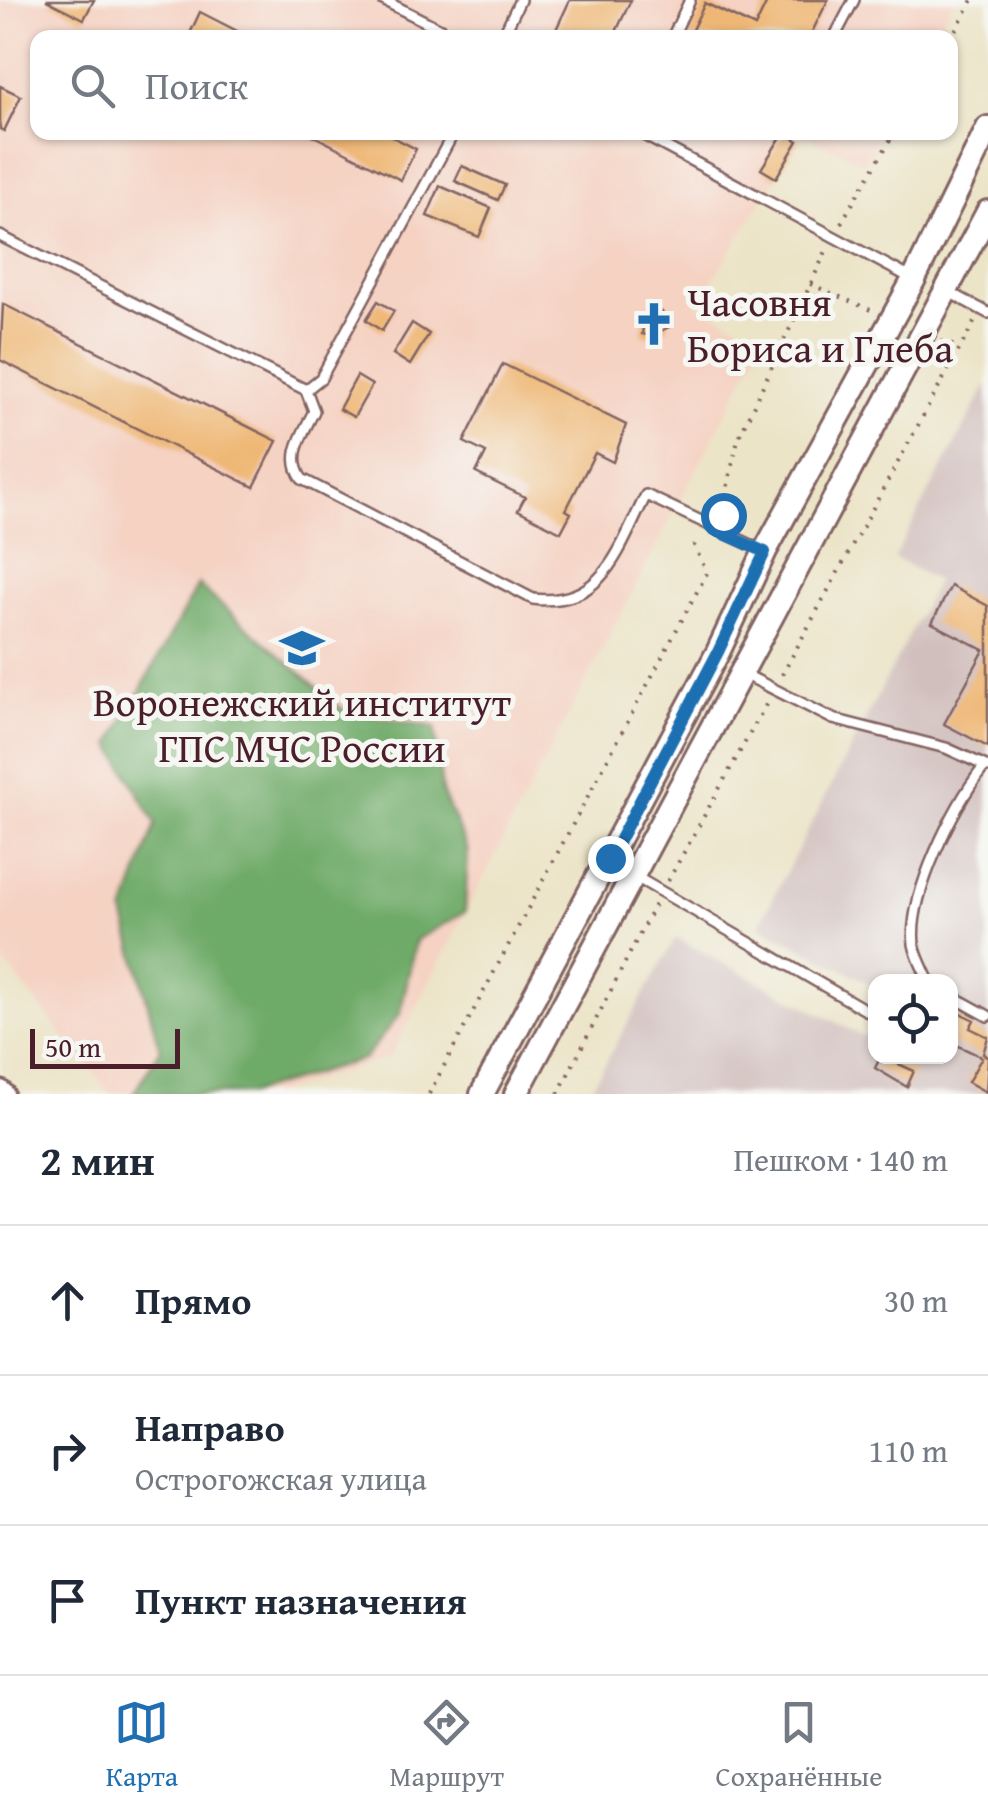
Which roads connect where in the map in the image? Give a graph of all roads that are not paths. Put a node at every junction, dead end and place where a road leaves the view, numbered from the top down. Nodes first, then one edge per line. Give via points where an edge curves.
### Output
1 (383, 0) edge
2 (520, 0) edge
3 (690, 0) edge
4 (854, 0) edge
5 (442, 30) edge
6 (506, 30) edge
7 (676, 30) edge
8 (838, 30) edge
9 (988, 128) edge
10 (450, 140) edge
11 (653, 140) edge
12 (988, 212) edge
13 (0, 236) edge
14 (914, 279) junction
15 (946, 291) junction
16 (988, 312) edge
17 (306, 390) junction
18 (765, 552) junction
19 (742, 673) junction
20 (986, 767) edge
21 (634, 876) junction
22 (925, 974) edge
23 (958, 1000) edge
24 (868, 1011) edge
25 (988, 1016) edge
26 (482, 1094) edge
27 (516, 1094) edge

1 - 5 lane
2 - 6 lane
3 - 7 lane
4 - 8 lane
9 - 14 street
10 - 17 lane via 321,378
11 - 14 lane
12 - 15 street
13 - 17 lane
14 - 18 street
15 - 16 lane
15 - 19 street
17 - 18 lane via 314,412 294,454 302,479 533,599 558,602 600,580 646,495
18 - 26 street
19 - 20 lane via 833,719 946,748
19 - 21 street
20 - 22 lane via 966,791 920,895 914,944
21 - 24 lane
21 - 27 street
23 - 25 lane

